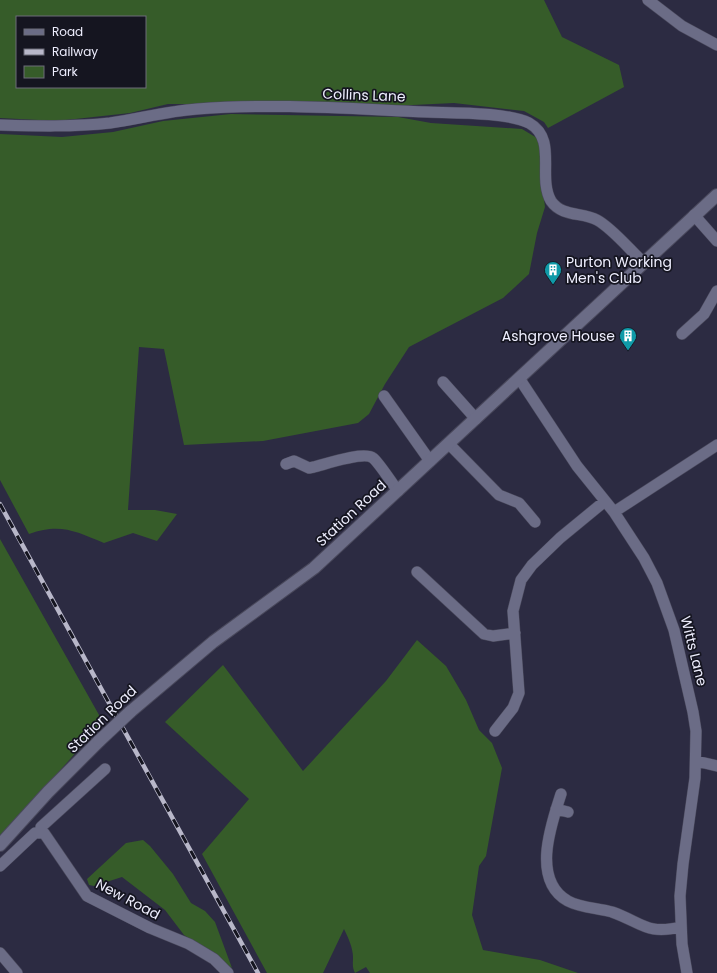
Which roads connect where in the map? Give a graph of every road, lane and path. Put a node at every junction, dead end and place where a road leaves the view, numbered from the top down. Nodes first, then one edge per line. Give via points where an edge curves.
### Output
1 (648, 0) edge
2 (717, 45) edge
3 (0, 125) edge
4 (717, 195) edge
5 (694, 215) junction
6 (717, 241) edge
7 (643, 262) junction
8 (717, 291) edge
9 (682, 334) dead end
10 (519, 378) junction
11 (443, 382) dead end
12 (384, 396) dead end
13 (476, 419) junction
14 (449, 444) junction
15 (717, 445) edge
16 (430, 461) junction
17 (286, 464) dead end
18 (398, 491) junction
19 (605, 502) junction
20 (614, 512) junction
21 (535, 522) dead end
22 (417, 572) dead end
23 (515, 633) junction
24 (495, 731) dead end
25 (696, 762) junction
26 (717, 766) edge
27 (105, 769) dead end
28 (561, 794) dead end
29 (556, 809) junction
30 (568, 812) dead end
31 (41, 832) junction
32 (0, 845) edge
33 (0, 866) edge
34 (681, 927) junction
35 (0, 953) edge
36 (17, 973) edge
37 (228, 973) edge
38 (687, 973) edge

1 - 2 street via 682,26
3 - 7 street, Collins Lane via 107,123 176,111 233,108 372,110 469,114 515,119 533,126 543,139 549,196 555,205 564,212 598,220
4 - 5 street, Station Road
5 - 6 street
5 - 7 street, Station Road
7 - 10 street, Station Road
8 - 9 street via 704,314
10 - 13 street, Station Road
10 - 19 street, Witts Lane via 577,466
11 - 13 street
12 - 16 street
13 - 14 street, Station Road
14 - 16 street, Station Road
14 - 21 street via 499,496 519,503
15 - 20 street
16 - 18 street, Station Road
17 - 18 street via 294,461 309,468 355,456 367,456 375,460
18 - 32 street, Station Road, bridge via 302,578 213,642 130,712 43,797
19 - 20 street, Witts Lane
19 - 23 street via 560,538 524,575 513,611
20 - 25 street, Witts Lane via 650,568 670,618 693,712
22 - 23 street via 484,634 494,636
23 - 24 street via 519,693 513,708
25 - 26 street
25 - 34 street, Witts Lane via 682,874
27 - 31 street via 41,827
28 - 29 street
29 - 30 street
29 - 34 street via 546,864 551,881 559,894 575,904 611,912 649,929 660,931
31 - 33 street via 35,833
31 - 37 street, New Road via 47,835 77,884 91,899 189,944 214,959
34 - 38 street, Witts Lane
35 - 36 street

